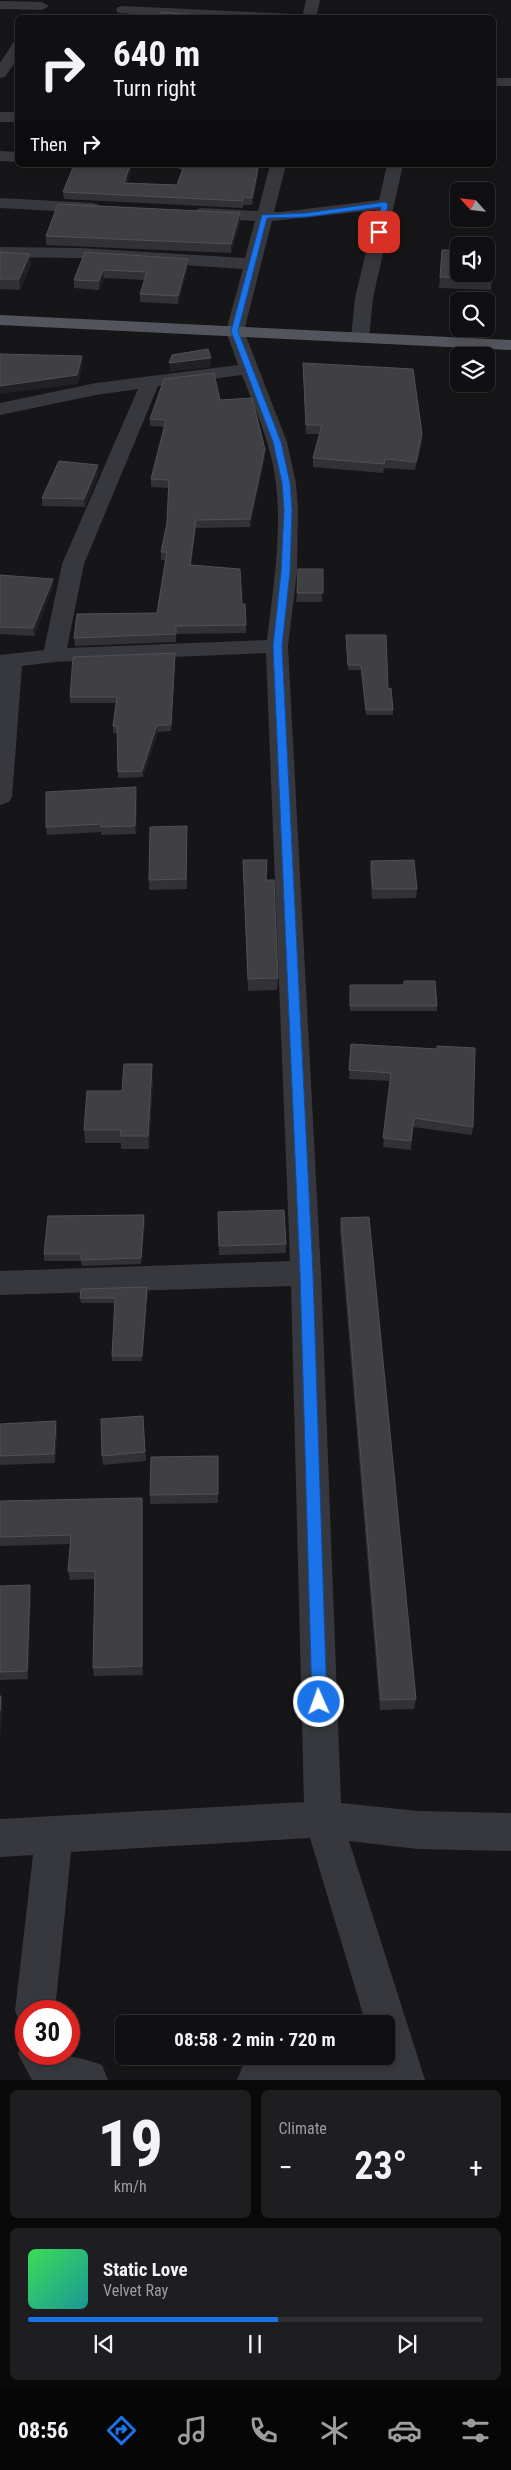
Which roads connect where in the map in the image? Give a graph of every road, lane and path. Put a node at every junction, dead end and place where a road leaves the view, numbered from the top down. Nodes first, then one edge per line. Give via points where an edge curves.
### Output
1 (313, 0) edge
2 (0, 5) edge
3 (41, 8) edge
4 (124, 9) edge
5 (205, 15) edge
6 (310, 15) edge
7 (0, 42) edge
8 (15, 44) edge
9 (15, 49) edge
10 (0, 74) edge
11 (15, 76) edge
12 (496, 82) edge
13 (511, 82) edge
14 (0, 117) edge
15 (15, 117) edge
16 (0, 156) edge
17 (15, 157) edge
18 (218, 167) edge
19 (277, 167) edge
20 (394, 167) edge
21 (237, 168) edge
22 (257, 169) edge
23 (0, 203) edge
24 (385, 204) junction
25 (107, 208) edge
26 (186, 212) edge
27 (264, 216) junction
28 (0, 252) edge
29 (252, 264) junction
30 (0, 320) edge
31 (0, 332) edge
32 (237, 337) junction
33 (360, 338) junction
34 (511, 345) edge
35 (511, 356) edge
36 (247, 369) junction
37 (152, 381) junction
38 (0, 409) edge
39 (277, 646) junction
40 (54, 655) junction
41 (5, 662) edge
42 (0, 797) edge
43 (306, 1273) junction
44 (0, 1284) edge
45 (323, 1819) junction
46 (511, 1832) edge
47 (54, 1835) junction
48 (0, 1838) edge
49 (36, 2000) edge
50 (48, 2065) edge
51 (401, 2071) edge
52 (87, 2080) edge
53 (258, 2080) edge

1 - 6 street
2 - 3 street
4 - 5 street
7 - 8 street
9 - 10 street
10 - 11 street
12 - 13 street
14 - 15 street
16 - 17 street
18 - 21 street
19 - 22 street
19 - 27 street
20 - 24 street
23 - 25 street
24 - 27 street via 306,215
24 - 33 street via 364,298
26 - 27 street
27 - 29 street
28 - 29 street
29 - 32 street
30 - 32 main road
31 - 32 main road
32 - 33 main road
32 - 35 main road
32 - 36 street
33 - 34 main road
36 - 37 street
36 - 39 street via 262,398 286,483 286,572
37 - 38 street
37 - 40 street via 73,564
39 - 40 street
39 - 43 street
40 - 41 street
41 - 42 street
43 - 44 street
43 - 45 street
45 - 46 street via 418,1830
45 - 47 street
45 - 51 street
47 - 48 street
47 - 49 street
50 - 52 street via 61,2075
51 - 53 street

